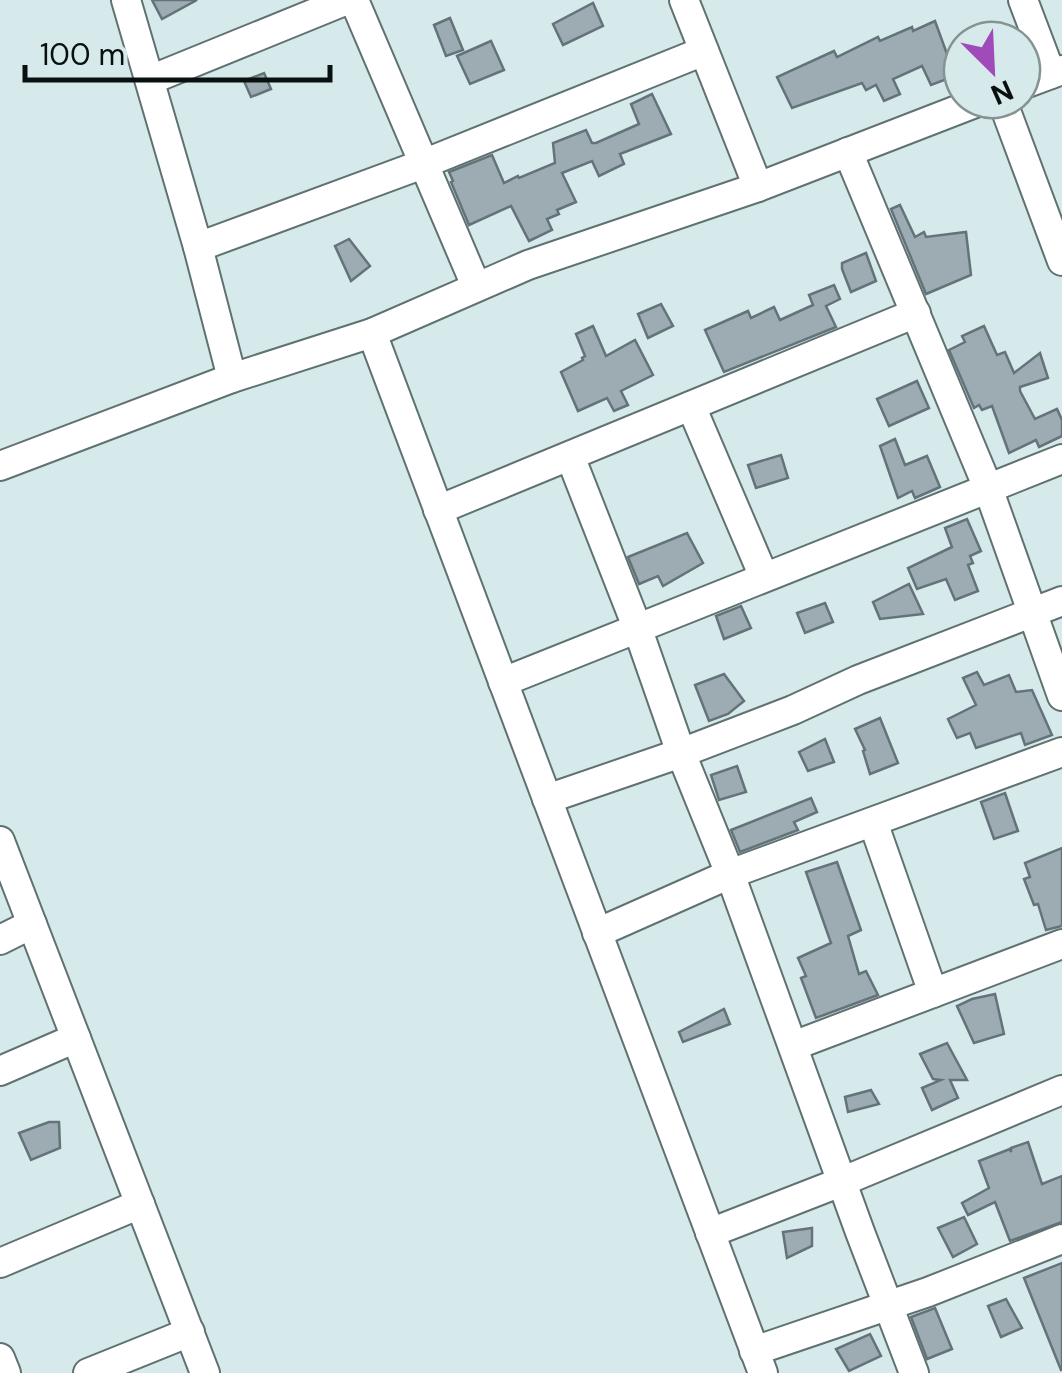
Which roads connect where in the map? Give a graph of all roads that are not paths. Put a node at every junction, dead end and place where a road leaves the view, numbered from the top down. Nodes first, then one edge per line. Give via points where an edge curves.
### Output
1 (126, 0) edge
2 (346, 0) edge
3 (354, 0) edge
4 (684, 0) edge
5 (1023, 0) edge
6 (704, 51) junction
7 (1057, 72) edge
8 (150, 80) junction
9 (942, 116) edge
10 (1009, 120) edge
11 (848, 152) junction
12 (423, 164) junction
13 (758, 187) junction
14 (198, 247) junction
15 (1062, 262) edge
16 (476, 286) junction
17 (916, 313) junction
18 (372, 333) junction
19 (232, 378) junction
20 (690, 406) junction
21 (570, 456) junction
22 (1062, 460) edge
23 (0, 466) edge
24 (988, 488) junction
25 (438, 510) junction
26 (764, 577) junction
27 (1062, 601) edge
28 (1032, 612) junction
29 (637, 627) junction
30 (503, 682) junction
31 (1062, 696) edge
32 (1062, 752) edge
33 (680, 753) junction
34 (547, 800) junction
35 (873, 822) junction
36 (0, 841) edge
37 (730, 874) junction
38 (32, 924) junction
39 (598, 934) junction
40 (0, 940) edge
41 (1062, 944) edge
42 (933, 993) junction
43 (76, 1038) junction
44 (793, 1046) junction
45 (0, 1071) edge
46 (1062, 1090) edge
47 (842, 1182) junction
48 (140, 1204) junction
49 (710, 1233) junction
50 (1062, 1238) edge
51 (1, 1260) edge
52 (888, 1306) junction
53 (190, 1332) junction
54 (0, 1358) edge
55 (758, 1362) edge
56 (6, 1373) edge
57 (88, 1373) edge
58 (205, 1373) edge
59 (914, 1373) edge

1 - 8 street
2 - 8 street
3 - 12 street
4 - 6 street
5 - 7 street
6 - 12 street
6 - 13 street
8 - 14 street
9 - 11 street
10 - 15 street
11 - 13 street
11 - 17 street
12 - 14 street
12 - 16 street
13 - 16 street
14 - 19 street
16 - 18 street
17 - 20 street
17 - 24 street
18 - 19 street
18 - 25 street
19 - 23 street
20 - 21 street
20 - 26 street
21 - 25 street
21 - 29 street
22 - 24 street
24 - 26 street
24 - 28 street
25 - 30 street
26 - 29 street
27 - 28 street
28 - 31 street
28 - 33 street
29 - 30 street
29 - 33 street
30 - 34 street
32 - 35 street
33 - 34 street
33 - 37 street
34 - 39 street
35 - 37 street
35 - 42 street
36 - 38 street
37 - 39 street
37 - 44 street
38 - 40 street
38 - 43 street
39 - 49 street
41 - 42 street
42 - 44 street
43 - 45 street
43 - 48 street
44 - 47 street
46 - 47 street
47 - 49 street
47 - 52 street
48 - 51 street
48 - 53 street
49 - 55 street
50 - 52 street
52 - 55 street
52 - 59 street
53 - 57 street
53 - 58 street
54 - 56 street

